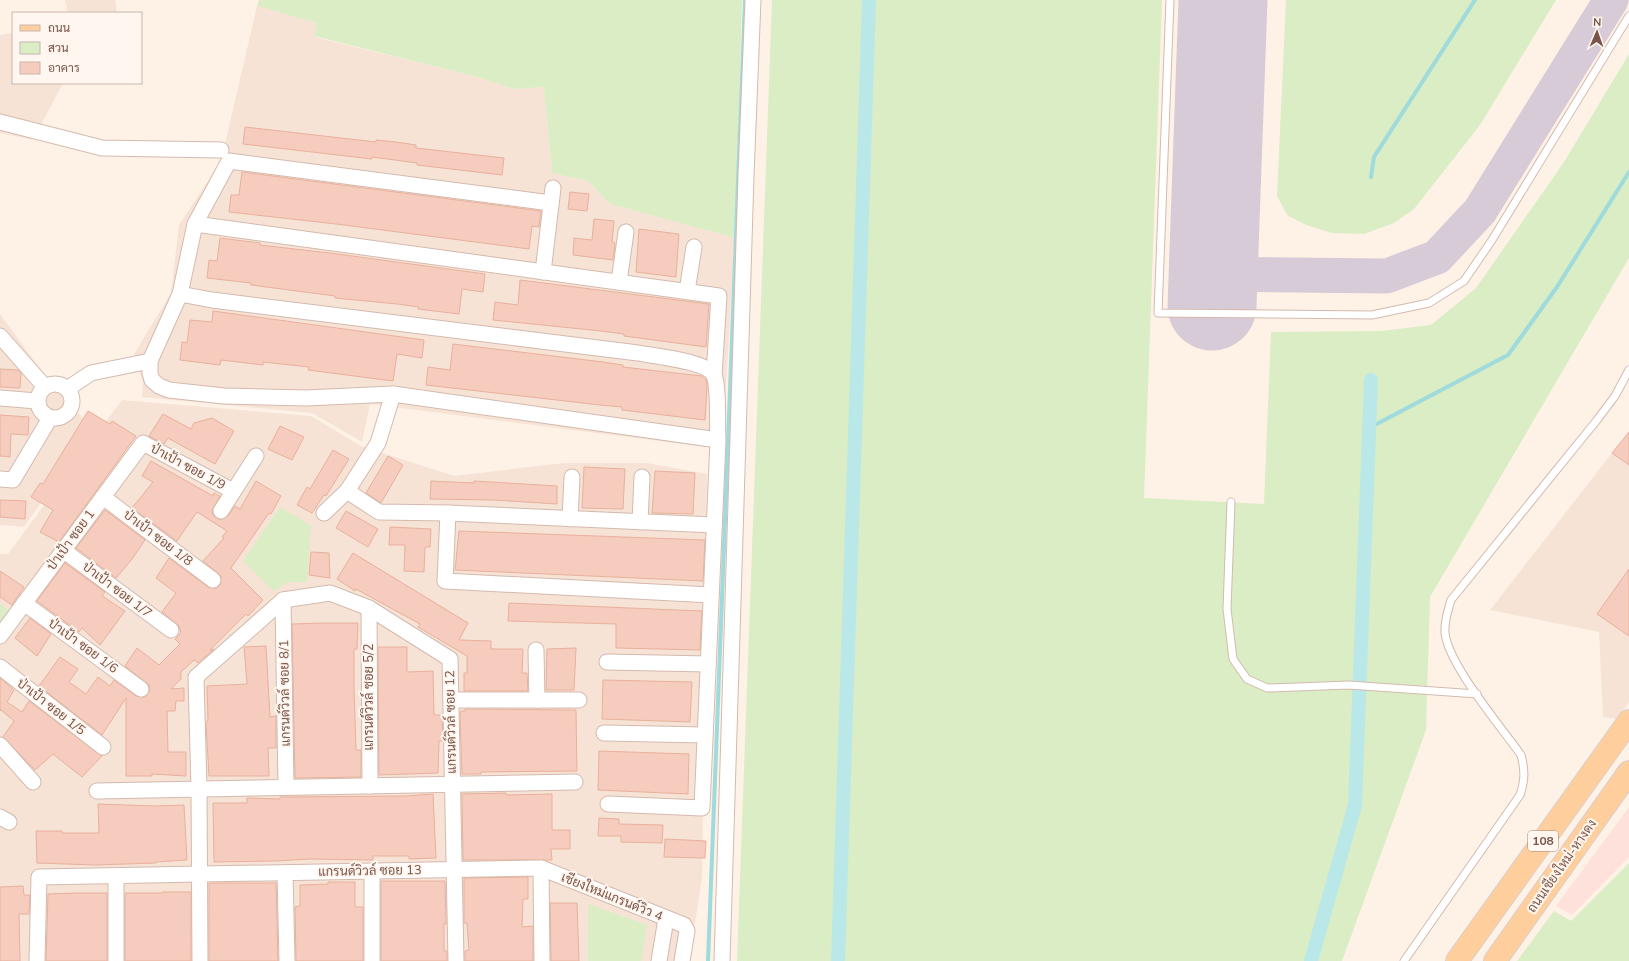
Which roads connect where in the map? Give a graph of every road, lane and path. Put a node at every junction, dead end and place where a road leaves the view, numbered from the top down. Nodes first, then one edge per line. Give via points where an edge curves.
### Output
1 (753, 0) edge
2 (1170, 0) edge
3 (1629, 16) edge
4 (0, 122) edge
5 (221, 150) dead end
6 (195, 224) junction
7 (626, 232) dead end
8 (694, 247) dead end
9 (543, 272) junction
10 (619, 282) junction
11 (687, 292) junction
12 (180, 294) junction
13 (0, 336) edge
14 (150, 361) junction
15 (1629, 370) edge
16 (714, 374) junction
17 (45, 387) junction
18 (67, 389) junction
19 (393, 394) junction
20 (0, 398) edge
21 (38, 402) junction
22 (50, 418) junction
23 (718, 440) junction
24 (143, 443) joint
25 (256, 456) dead end
26 (572, 477) dead end
27 (642, 477) dead end
28 (0, 479) edge
29 (233, 491) junction
30 (347, 491) junction
31 (103, 496) junction
32 (1231, 502) dead end
33 (221, 511) dead end
34 (324, 513) dead end
35 (448, 513) junction
36 (570, 519) junction
37 (640, 522) junction
38 (714, 525) junction
39 (63, 550) junction
40 (213, 580) dead end
41 (711, 595) junction
42 (283, 600) junction
43 (24, 603) junction
44 (369, 608) junction
45 (171, 630) dead end
46 (0, 636) edge
47 (536, 650) dead end
48 (607, 662) dead end
49 (708, 664) junction
50 (0, 668) edge
51 (141, 689) dead end
52 (1477, 694) junction
53 (451, 700) junction
54 (537, 700) junction
55 (579, 700) dead end
56 (1629, 721) edge
57 (604, 733) dead end
58 (705, 735) junction
59 (0, 745) edge
60 (103, 747) dead end
61 (1629, 772) edge
62 (33, 782) dead end
63 (575, 782) dead end
64 (451, 784) junction
65 (370, 786) junction
66 (286, 787) junction
67 (199, 789) junction
68 (97, 791) dead end
69 (608, 804) dead end
70 (541, 868) junction
71 (454, 870) junction
72 (372, 871) junction
73 (285, 873) junction
74 (199, 874) junction
75 (116, 876) junction
76 (666, 919) junction
77 (37, 961) edge
78 (116, 961) edge
79 (200, 961) edge
80 (287, 961) edge
81 (372, 961) edge
82 (456, 961) edge
83 (542, 961) edge
84 (659, 961) edge
85 (682, 961) edge
86 (722, 961) edge
87 (1404, 961) edge
88 (1457, 961) edge
89 (1495, 961) edge

1 - 86 street
2 - 3 lane via 1158,313 1372,315 1429,303 1464,281 1492,240
4 - 5 street via 102,148
6 - 9 street
6 - 9 street via 229,161 552,196
6 - 12 street
7 - 10 street
8 - 11 street
9 - 10 street
10 - 11 street
11 - 16 street via 719,296
12 - 14 street
12 - 16 street via 638,353 700,365
13 - 17 street
14 - 18 street via 91,373
14 - 19 street via 152,380 169,390 224,396 306,398
15 - 52 lane via 1616,396 1451,600 1446,616 1445,633 1449,648
16 - 23 street
17 - 18 street via 56,384
17 - 21 street via 38,396
18 - 22 street via 72,398 70,410 62,417
19 - 23 street
19 - 30 street via 378,442
20 - 21 street
21 - 22 street via 41,412
22 - 28 street via 13,480
23 - 38 street
24 - 29 street, ป่าเป้า ซอย 1/9
24 - 31 street, ป่าเป้า ซอย 1
25 - 29 street
26 - 36 street
27 - 37 street
29 - 33 street
30 - 34 street
30 - 35 street via 379,512
31 - 39 street, ป่าเป้า ซอย 1
31 - 40 street, ป่าเป้า ซอย 1/8
32 - 52 lane via 1227,609 1233,659 1247,679 1267,688 1349,685
35 - 36 street
35 - 41 street via 445,581
36 - 37 street
37 - 38 street
38 - 41 street
39 - 43 street, ป่าเป้า ซอย 1
39 - 45 street, ป่าเป้า ซอย 1/7
41 - 49 street
42 - 44 street via 330,593
42 - 66 street, แกรนด์วิวล์ ซอย 8/1
42 - 67 street via 196,677
43 - 46 street, ป่าเป้า ซอย 1
43 - 51 street, ป่าเป้า ซอย 1/6
44 - 53 street, แกรนด์วิวล์ ซอย 12 via 450,659
44 - 65 street, แกรนด์วิวล์ ซอย 5/2
47 - 54 street
48 - 49 street
49 - 58 street
50 - 60 street, ป่าเป้า ซอย 1/5
52 - 87 lane via 1521,755 1525,770 1524,782 1520,795
53 - 54 street
53 - 64 street, แกรนด์วิวล์ ซอย 12
54 - 55 street
56 - 88 main road, 108
57 - 58 street
58 - 69 street via 702,808
59 - 62 street
61 - 89 main road, ถนนเชียงใหม่-หางดง / 108
63 - 64 street
64 - 65 street
64 - 71 street, แกรนด์วิวล์ ซอย 12
65 - 66 street
66 - 67 street
67 - 68 street
67 - 74 street
70 - 71 street, แกรนด์วิวล์ ซอย 13
70 - 76 street, เชียงใหม่แกรนด์วิว 4
70 - 83 street
71 - 72 street, แกรนด์วิวล์ ซอย 13
71 - 82 street, แกรนด์วิวล์ ซอย 12
72 - 73 street, แกรนด์วิวล์ ซอย 13
72 - 81 street
73 - 74 street, แกรนด์วิวล์ ซอย 13
73 - 80 street
74 - 75 street, แกรนด์วิวล์ ซอย 13
74 - 79 street
75 - 77 street, แกรนด์วิวล์ ซอย 13 via 39,877
75 - 78 street
76 - 84 street
76 - 85 street, เชียงใหม่แกรนด์วิว 4 via 684,925 687,931

